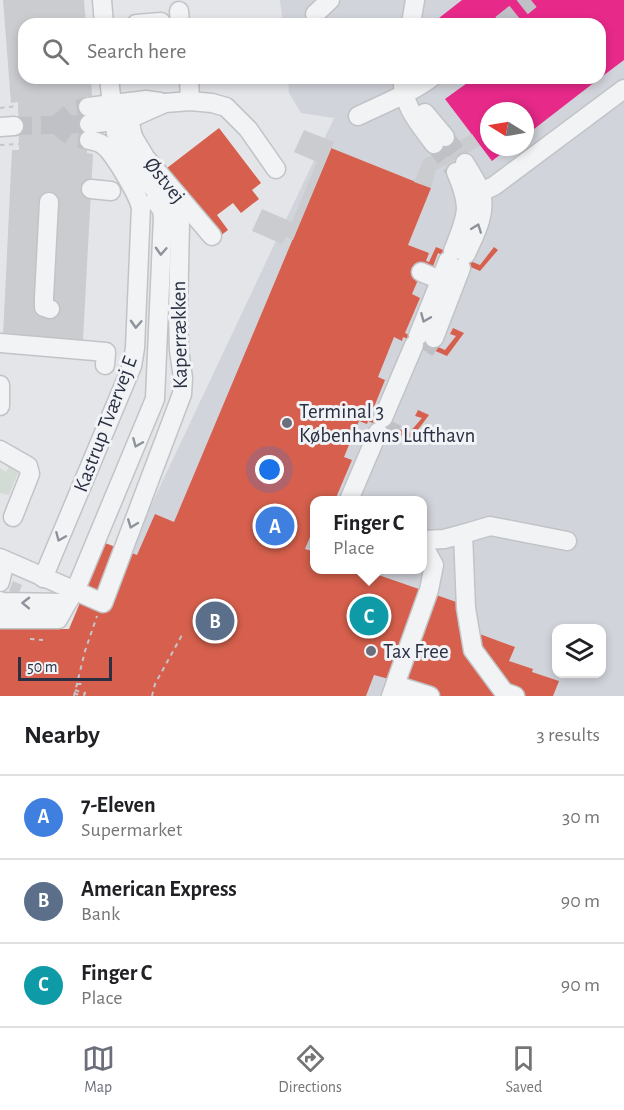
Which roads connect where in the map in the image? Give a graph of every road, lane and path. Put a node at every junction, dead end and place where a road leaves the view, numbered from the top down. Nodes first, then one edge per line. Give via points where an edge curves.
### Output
1 (102, 0) edge
2 (330, 0) edge
3 (415, 0) edge
4 (428, 0) edge
5 (315, 14) dead end
6 (104, 18) edge
7 (412, 18) edge
8 (424, 18) edge
9 (102, 84) edge
10 (108, 84) edge
11 (189, 84) edge
12 (409, 85) edge
13 (624, 89) edge
14 (190, 100) junction
15 (18, 106) dead end
16 (0, 108) edge
17 (358, 116) dead end
18 (104, 118) junction
19 (11, 132) edge
20 (440, 141) tunnel mouth
21 (0, 145) edge
22 (109, 150) junction
23 (276, 169) dead end
24 (91, 189) dead end
25 (111, 191) dead end
26 (481, 192) junction
27 (49, 202) dead end
28 (212, 236) dead end
29 (457, 259) junction
30 (421, 272) dead end
31 (448, 283) junction
32 (50, 309) dead end
33 (0, 344) edge
34 (105, 365) dead end
35 (0, 385) edge
36 (0, 406) edge
37 (0, 450) edge
38 (356, 496) edge
39 (13, 517) dead end
40 (463, 534) junction
41 (427, 540) edge
42 (567, 541) dead end
43 (427, 552) edge
44 (3, 559) edge
45 (43, 578) junction
46 (0, 582) edge
47 (74, 596) junction
48 (0, 601) edge
49 (103, 603) junction
50 (0, 619) edge
51 (182, 635) dead end
52 (30, 639) dead end
53 (38, 640) junction
54 (43, 640) dead end
55 (37, 647) dead end
56 (77, 684) junction
57 (86, 684) dead end
58 (86, 689) dead end
59 (393, 691) edge
60 (75, 693) edge
61 (83, 696) edge
62 (152, 696) edge
63 (430, 696) edge
64 (515, 696) edge

1 - 6 lane
2 - 5 lane
3 - 7 lane
4 - 8 lane
9 - 18 lane
10 - 18 lane
11 - 14 lane
12 - 17 lane
12 - 20 lane
13 - 26 lane
14 - 18 lane via 146,100
14 - 23 lane via 226,107 248,129
15 - 16 path
18 - 22 lane via 101,144
18 - 28 lane, Østvej via 133,137 145,157
18 -> 49 lane, Kaperrækken via 180,223 178,315 183,378 182,394
19 - 21 path
22 -> 45 lane, Kastrup Tværvej E via 141,207 135,348 132,366
22 -> 47 lane, Kaperrækken via 162,210 155,399
24 - 25 lane
29 -> 26 lane via 481,217
26 - 29 lane via 461,168 467,204
27 - 32 lane via 44,308
29 - 31 lane
30 - 31 lane
31 - 38 lane via 414,370
33 - 34 lane via 106,352
35 - 36 lane
37 - 39 lane via 28,466 30,474
40 - 41 lane
40 - 42 lane via 490,526
40 - 64 lane via 466,608 473,650 504,692
43 - 59 lane via 434,565 429,590
44 - 45 lane
44 - 46 lane
45 - 47 lane
47 -> 48 lane
47 - 49 lane
47 - 50 lane, Kaperrækken via 58,619
49 - 56 path via 92,627
51 - 62 path
52 - 53 path
53 - 54 path
53 - 55 path
56 - 57 path
56 - 60 path
58 - 61 path
59 - 63 lane
60 - 61 path

